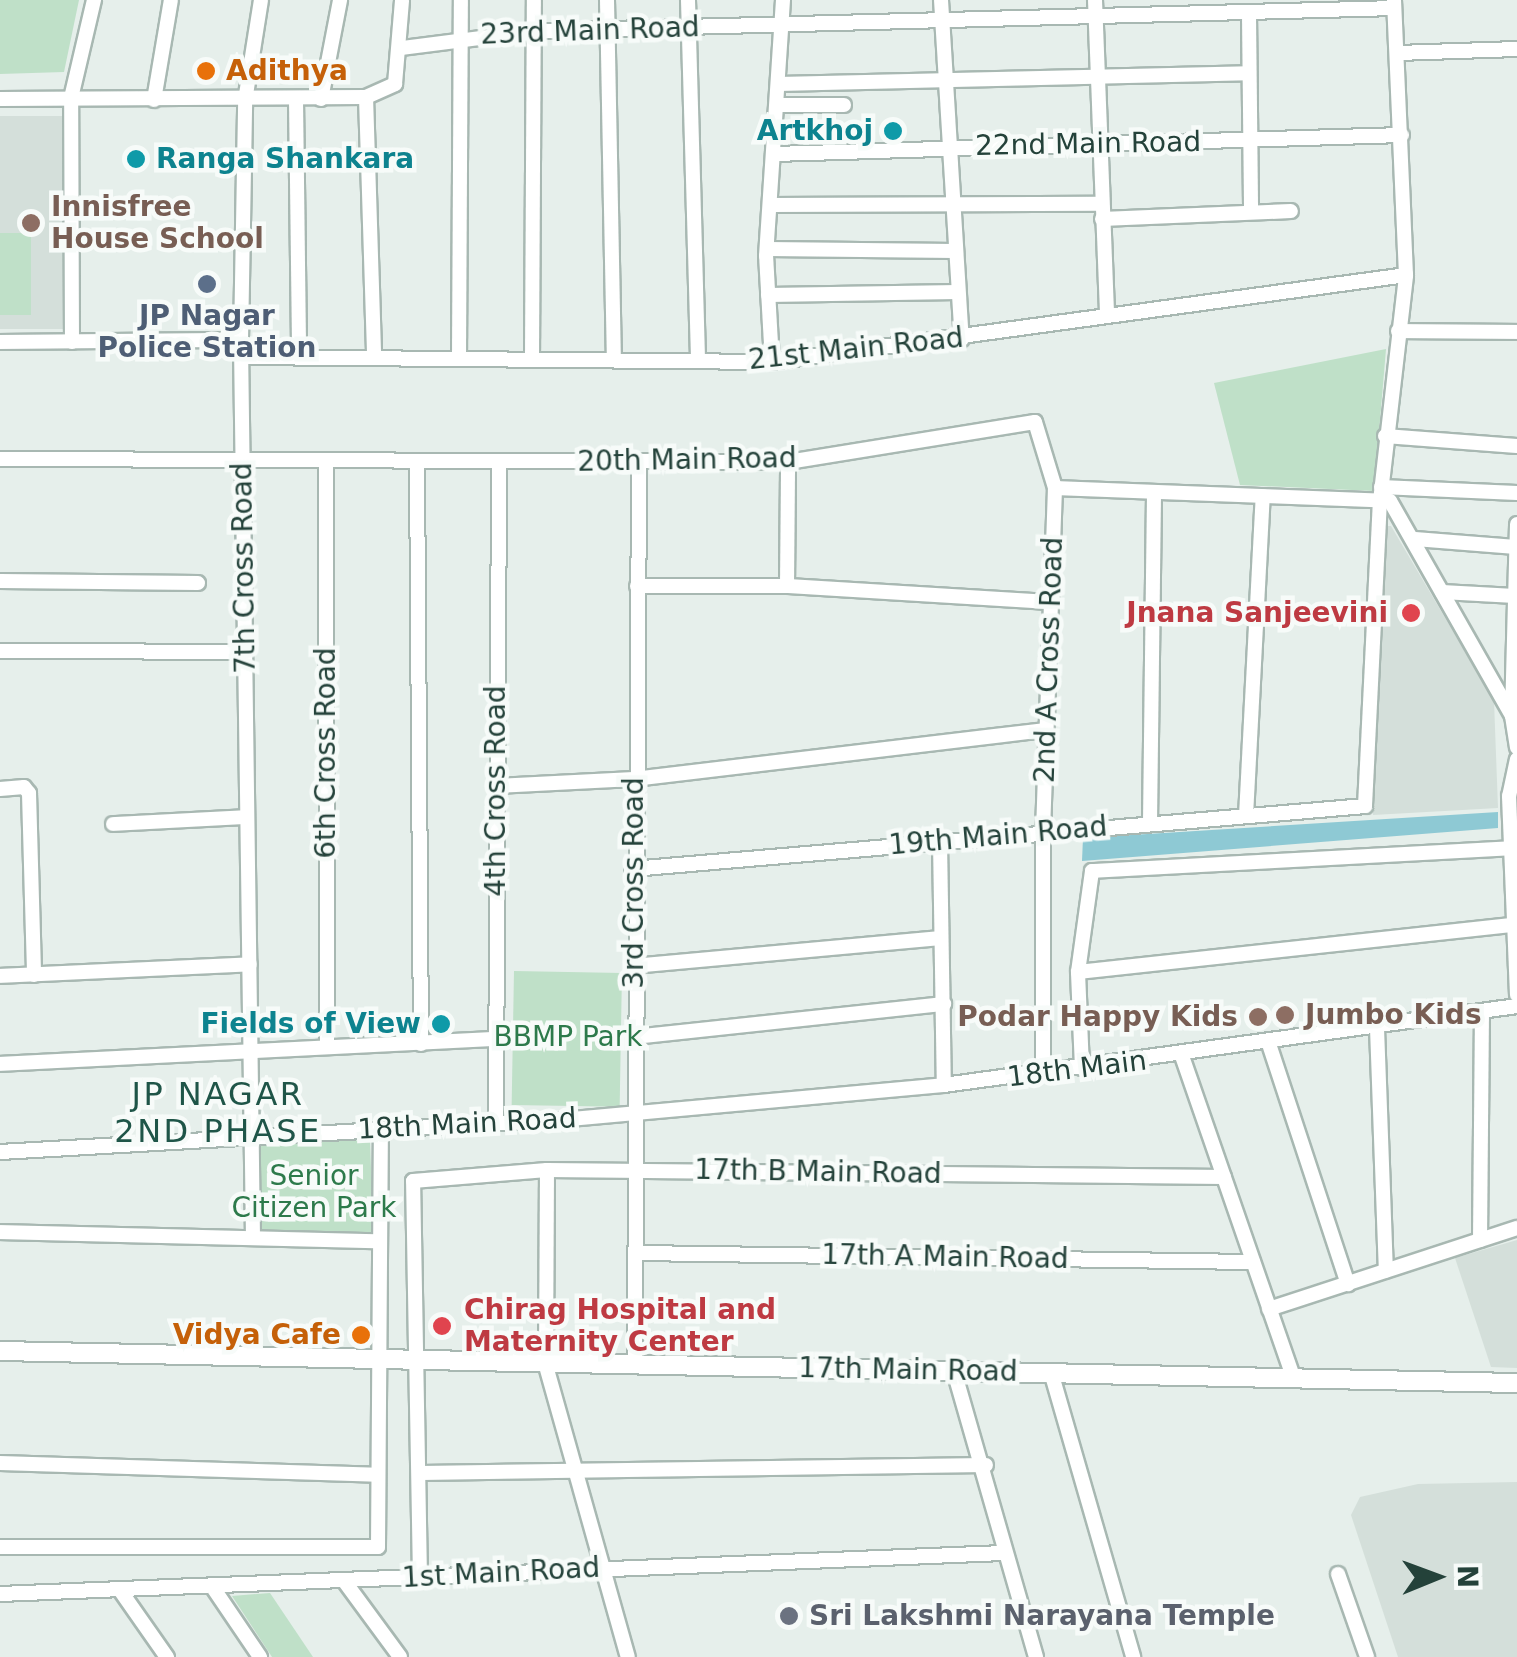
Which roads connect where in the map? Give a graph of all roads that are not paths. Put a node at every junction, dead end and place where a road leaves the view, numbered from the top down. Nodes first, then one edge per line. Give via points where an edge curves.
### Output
1 (94, 0) edge
2 (171, 0) edge
3 (261, 0) edge
4 (340, 0) edge
5 (402, 0) edge
6 (460, 0) edge
7 (534, 0) edge
8 (607, 0) edge
9 (688, 0) edge
10 (783, 0) edge
11 (941, 0) edge
12 (1096, 0) edge
13 (1394, 4) edge
14 (1302, 6) edge
15 (1249, 14) junction
16 (1096, 21) junction
17 (782, 23) junction
18 (942, 23) junction
19 (688, 26) junction
20 (608, 29) junction
21 (535, 31) junction
22 (461, 36) junction
23 (402, 48) junction
24 (1517, 49) edge
25 (1396, 53) junction
26 (1248, 73) junction
27 (1098, 76) junction
28 (944, 80) junction
29 (778, 84) junction
30 (366, 97) junction
31 (72, 98) junction
32 (296, 98) junction
33 (0, 99) edge
34 (322, 99) junction
35 (154, 100) junction
36 (246, 101) junction
37 (777, 105) junction
38 (844, 105) dead end
39 (1402, 135) junction
40 (1248, 141) junction
41 (1101, 144) junction
42 (948, 147) junction
43 (774, 154) junction
44 (952, 204) junction
45 (770, 205) junction
46 (1251, 211) junction
47 (1291, 211) dead end
48 (1102, 212) junction
49 (766, 249) junction
50 (955, 251) junction
51 (1406, 274) junction
52 (958, 292) junction
53 (768, 294) junction
54 (1107, 313) junction
55 (1398, 331) junction
56 (1517, 332) edge
57 (962, 339) junction
58 (241, 340) junction
59 (0, 342) edge
60 (72, 342) junction
61 (241, 356) junction
62 (298, 357) junction
63 (374, 358) junction
64 (459, 359) junction
65 (532, 360) junction
66 (614, 360) junction
67 (698, 361) junction
68 (772, 362) junction
69 (1386, 436) junction
70 (1517, 446) edge
71 (0, 458) edge
72 (242, 460) junction
73 (326, 460) junction
74 (416, 461) junction
75 (499, 461) junction
76 (639, 462) junction
77 (788, 462) junction
78 (1055, 488) junction
79 (1154, 492) junction
80 (1381, 494) junction
81 (1517, 494) edge
82 (1263, 496) junction
83 (1517, 524) edge
84 (1415, 539) junction
85 (1516, 547) edge
86 (0, 581) edge
87 (198, 582) dead end
88 (637, 586) junction
89 (787, 586) junction
90 (1442, 592) junction
91 (1515, 596) edge
92 (1051, 602) junction
93 (0, 651) edge
94 (244, 652) junction
95 (1512, 720) junction
96 (1046, 730) junction
97 (1517, 748) edge
98 (1515, 766) edge
99 (634, 779) junction
100 (496, 786) junction
101 (0, 789) edge
102 (1246, 816) junction
103 (248, 817) junction
104 (1150, 822) junction
105 (114, 824) dead end
106 (1042, 832) junction
107 (940, 841) junction
108 (1512, 848) junction
109 (632, 869) junction
110 (1513, 925) junction
111 (940, 938) junction
112 (250, 964) junction
113 (633, 966) junction
114 (1078, 972) junction
115 (34, 974) junction
116 (0, 976) edge
117 (1517, 995) edge
118 (944, 1004) junction
119 (1517, 1006) edge
120 (1482, 1014) junction
121 (1377, 1028) junction
122 (634, 1037) junction
123 (495, 1038) junction
124 (421, 1044) junction
125 (1269, 1044) junction
126 (326, 1046) junction
127 (252, 1050) junction
128 (1182, 1056) junction
129 (0, 1064) edge
130 (1082, 1068) junction
131 (1043, 1073) junction
132 (944, 1085) junction
133 (635, 1114) junction
134 (496, 1121) junction
135 (381, 1128) junction
136 (252, 1136) junction
137 (0, 1152) edge
138 (547, 1170) junction
139 (636, 1170) junction
140 (1224, 1176) junction
141 (1517, 1228) edge
142 (0, 1232) edge
143 (253, 1238) junction
144 (379, 1240) junction
145 (1480, 1240) junction
146 (637, 1252) junction
147 (1253, 1262) junction
148 (1386, 1271) junction
149 (1348, 1284) junction
150 (1269, 1309) junction
151 (0, 1351) edge
152 (378, 1360) junction
153 (418, 1362) junction
154 (635, 1365) junction
155 (546, 1366) junction
156 (954, 1370) junction
157 (1051, 1372) junction
158 (1293, 1377) junction
159 (1517, 1383) edge
160 (0, 1463) edge
161 (986, 1466) junction
162 (576, 1472) junction
163 (420, 1473) junction
164 (377, 1475) junction
165 (0, 1547) edge
166 (1003, 1553) junction
167 (602, 1566) junction
168 (1338, 1574) dead end
169 (420, 1578) junction
170 (345, 1582) junction
171 (214, 1589) junction
172 (120, 1590) junction
173 (0, 1594) edge
174 (167, 1657) edge
175 (260, 1657) edge
176 (400, 1657) edge
177 (628, 1657) edge
178 (1036, 1657) edge
179 (1133, 1657) edge
180 (1367, 1657) edge

1 - 31 street
2 - 35 street
3 - 36 street, 7th Cross Road
4 - 34 street
5 - 23 street
6 - 22 street
7 - 21 street
8 - 20 street
9 - 19 street
10 - 17 street
11 - 18 street
12 - 16 street
13 - 14 street, 23rd Main Road
13 - 25 street
14 - 15 street, 23rd Main Road
15 - 16 street, 23rd Main Road
15 - 26 street
16 - 18 street, 23rd Main Road
16 - 27 street
17 - 18 street, 23rd Main Road
17 - 19 street, 23rd Main Road
17 - 29 street
18 - 28 street
19 - 20 street, 23rd Main Road
19 - 67 street
20 - 21 street, 23rd Main Road
20 - 66 street
21 - 22 street, 23rd Main Road
21 - 65 street
22 - 23 street, 23rd Main Road
22 - 64 street
23 - 30 street via 394,87
24 - 25 street
25 - 39 street
26 - 27 street
26 - 40 street
27 - 28 street
27 - 41 street
28 - 29 street
28 - 42 street
29 - 37 street
30 - 34 street
30 - 63 street
31 - 33 street
31 - 35 street
31 - 60 street
32 - 34 street
32 - 36 street
32 - 62 street
35 - 36 street
36 - 58 street, 7th Cross Road
37 - 38 street
37 - 43 street
39 - 40 street, 22nd Main Road
39 - 51 street
40 - 41 street, 22nd Main Road
40 - 46 street
41 - 42 street, 22nd Main Road
41 - 48 street
42 - 43 street, 22nd Main Road
42 - 44 street
43 - 45 street
44 - 45 street
44 - 48 street
44 - 50 street
45 - 49 street
46 - 47 street
46 - 48 street
48 - 54 street
49 - 50 street
49 - 53 street
50 - 52 street
51 - 54 street, 21st Main Road
51 - 55 street
52 - 53 street
52 - 57 street
53 - 68 street
54 - 57 street, 21st Main Road
55 - 56 street
55 - 69 street
57 - 68 street, 21st Main Road
58 - 60 street
58 - 61 street, 7th Cross Road
59 - 60 street
61 - 62 street, 21st Main Road
61 - 72 street, 7th Cross Road
62 - 63 street, 21st Main Road
63 - 64 street, 21st Main Road
64 - 65 street, 21st Main Road
65 - 66 street, 21st Main Road
66 - 67 street, 21st Main Road
67 - 68 street, 21st Main Road
69 - 70 street
69 - 80 street
71 - 72 street, 20th Main Road
72 - 73 street, 20th Main Road
72 - 94 street, 7th Cross Road
73 - 74 street, 20th Main Road
73 - 126 street, 6th Cross Road
74 - 75 street, 20th Main Road
74 - 124 street
75 - 76 street, 20th Main Road
75 - 100 street, 4th Cross Road
76 - 77 street, 20th Main Road
76 - 88 street, 3rd Cross Road
77 - 78 street, 20th Main Road via 1035,422
77 - 89 street
78 - 79 street
78 - 92 street, 2nd A Cross Road
79 - 82 street
79 - 104 street
80 - 81 street
80 - 82 street
80 - 84 street
80 - 102 street, 19th Main Road via 1365,806
82 - 102 street
83 - 85 street
84 - 85 street
84 - 90 street
85 - 91 street
86 - 87 street
88 - 89 street
88 - 99 street, 3rd Cross Road
89 - 92 street
90 - 91 street
90 - 95 street
91 - 95 street
92 - 96 street, 2nd A Cross Road
93 - 94 street
94 - 103 street, 7th Cross Road
95 - 97 street
95 - 98 street
96 - 99 street
96 - 106 street, 2nd A Cross Road
98 - 108 street
99 - 100 street
99 - 109 street, 3rd Cross Road
100 - 123 street, 4th Cross Road
101 - 115 street via 24,787 28,793
102 - 104 street, 19th Main Road
103 - 105 street
103 - 112 street, 7th Cross Road
104 - 106 street, 19th Main Road
106 - 107 street, 19th Main Road
106 - 131 street, 2nd A Cross Road
107 - 109 street, 19th Main Road
107 - 111 street
108 - 110 street
108 - 114 street via 1092,871
109 - 113 street, 3rd Cross Road
110 - 114 street
110 - 117 street
111 - 113 street
111 - 118 street
112 - 115 street
112 - 127 street, 7th Cross Road
113 - 122 street, 3rd Cross Road
114 - 130 street
115 - 116 street
118 - 122 street
118 - 132 street
119 - 120 street, 18th Main
120 - 121 street, 18th Main
120 - 145 street
121 - 125 street, 18th Main
121 - 148 street
122 - 133 street, 3rd Cross Road
123 - 124 street
123 - 134 street, 4th Cross Road
124 - 126 street
125 - 128 street, 18th Main
125 - 149 street
126 - 127 street
127 - 129 street
127 - 136 street, 7th Cross Road
128 - 130 street, 18th Main
128 - 140 street
130 - 131 street, 18th Main
131 - 132 street, 18th Main
132 - 133 street, 18th Main
133 - 134 street, 18th Main Road
133 - 139 street, 3rd Cross Road
134 - 135 street, 18th Main Road
135 - 136 street, 18th Main Road
135 - 144 street
136 - 137 street, 18th Main Road
136 - 143 street, 7th Cross Road
138 - 139 street, 17th B Main Road
138 - 153 street, 17th B Main Road via 413,1181
138 - 155 street
139 - 140 street, 17th B Main Road
139 - 146 street, 3rd Cross Road
140 - 147 street
141 - 145 street
142 - 143 street
143 - 144 street
144 - 152 street
145 - 148 street
146 - 147 street, 17th A Main Road
146 - 154 street, 3rd Cross Road
147 - 150 street
148 - 149 street
149 - 150 street
150 - 158 street
151 - 152 street, 17th Main Road
152 - 153 street, 17th Main Road
152 - 164 street
153 - 155 street, 17th Main Road
153 - 163 street
154 - 155 street, 17th Main Road
154 - 156 street, 17th Main Road
155 - 162 street
156 - 157 street, 17th Main Road
156 - 161 street
157 - 158 street, 17th Main Road
157 - 179 street
158 - 159 street, 17th Main Road
160 - 164 street
161 - 162 street
161 - 166 street
162 - 163 street
162 - 167 street
163 - 169 street
164 - 165 street via 378,1547
166 - 167 street, 1st Main Road
166 - 178 street
167 - 169 street, 1st Main Road
167 - 177 street
168 - 180 street
169 - 170 street, 1st Main Road
170 - 171 street, 1st Main Road
170 - 176 street
171 - 172 street, 1st Main Road
171 - 175 street
172 - 173 street, 1st Main Road
172 - 174 street

